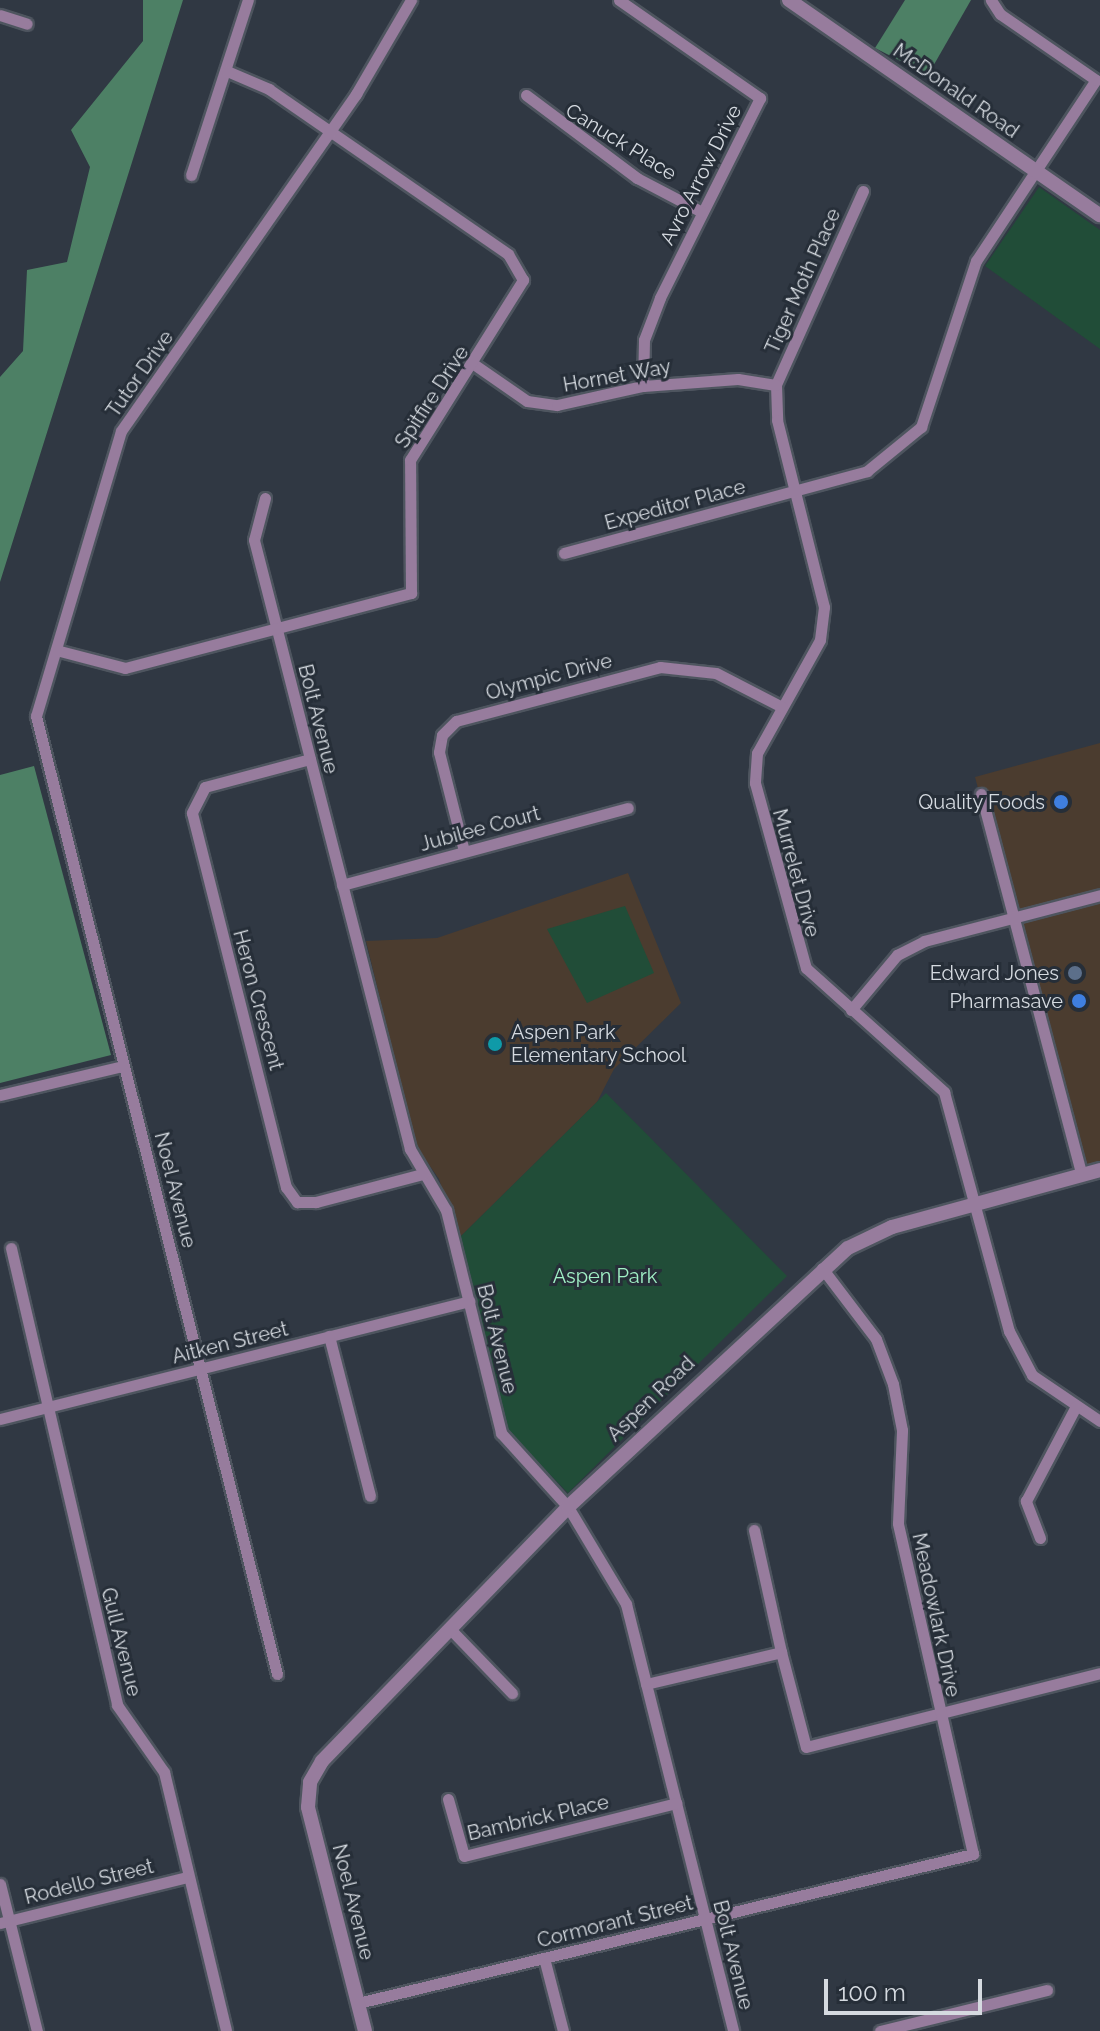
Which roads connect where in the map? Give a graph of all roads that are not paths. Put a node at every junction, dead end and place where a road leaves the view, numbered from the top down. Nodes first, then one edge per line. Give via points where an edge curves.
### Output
1 (248, 0) edge
2 (411, 0) edge
3 (619, 0) edge
4 (789, 0) edge
5 (991, 0) edge
6 (0, 15) edge
7 (27, 24) dead end
8 (227, 71) junction
9 (1098, 81) edge
10 (526, 95) dead end
11 (331, 131) junction
12 (1036, 170) junction
13 (191, 175) dead end
14 (863, 191) dead end
15 (702, 212) junction
16 (1100, 215) edge
17 (475, 365) junction
18 (776, 385) junction
19 (643, 386) junction
20 (795, 491) junction
21 (265, 498) dead end
22 (564, 553) dead end
23 (277, 629) junction
24 (56, 650) junction
25 (782, 707) junction
26 (36, 716) joint
27 (310, 759) junction
28 (981, 794) dead end
29 (628, 808) dead end
30 (464, 851) junction
31 (342, 885) junction
32 (1100, 895) edge
33 (1013, 917) junction
34 (851, 1010) junction
35 (123, 1066) junction
36 (0, 1095) edge
37 (1100, 1170) edge
38 (423, 1174) junction
39 (1082, 1175) junction
40 (975, 1202) junction
41 (11, 1248) dead end
42 (822, 1268) junction
43 (469, 1301) junction
44 (329, 1336) junction
45 (200, 1369) junction
46 (1076, 1406) junction
47 (47, 1407) junction
48 (0, 1419) edge
49 (1100, 1421) edge
50 (370, 1496) dead end
51 (568, 1507) junction
52 (754, 1530) dead end
53 (1040, 1538) dead end
54 (453, 1632) junction
55 (781, 1652) junction
56 (1100, 1673) edge
57 (277, 1674) dead end
58 (646, 1684) junction
59 (512, 1693) dead end
60 (939, 1711) junction
61 (310, 1782) joint
62 (448, 1799) dead end
63 (676, 1803) junction
64 (975, 1849) joint
65 (187, 1877) junction
66 (0, 1884) edge
67 (705, 1919) junction
68 (4, 1922) edge
69 (544, 1958) junction
70 (1047, 1990) dead end
71 (358, 2003) junction
72 (37, 2031) edge
73 (226, 2031) edge
74 (365, 2031) edge
75 (563, 2031) edge
76 (733, 2031) edge
77 (880, 2031) edge

1 - 8 street
2 - 11 street
3 - 15 street, Avro Arrow Drive via 760,98
4 - 12 street, McDonald Road
5 - 9 street via 1000,14
6 - 7 street
8 - 11 street, Spitfire Drive via 248,76
8 - 13 street
9 - 12 street, Expeditor Place
10 - 15 street, Canuck Place via 637,178
11 - 17 street, Spitfire Drive via 518,264 519,295
11 - 24 street, Tutor Drive via 121,431
12 - 16 street, McDonald Road
12 - 20 street, Expeditor Place via 960,293 921,427 867,471
14 - 18 street, Tiger Moth Place
15 - 19 street, Avro Arrow Drive via 644,340
17 - 19 street, Hornet Way via 542,403
17 - 23 street, Spitfire Drive via 410,460 411,593
18 - 19 street, Hornet Way via 738,379
18 - 20 street, Murrelet Drive via 777,420
20 - 22 street, Expeditor Place
20 - 25 street, Murrelet Drive via 824,607 820,640
21 - 23 street, Bolt Avenue via 254,540
23 - 24 street, Spitfire Drive via 125,668
23 - 27 street, Bolt Avenue
24 - 26 street, Tutor Drive
25 - 30 street, Olympic Drive via 716,673 660,667 456,721 442,735 439,752
25 - 34 street, Murrelet Drive via 757,753 767,836 806,968
26 - 35 street, Noel Avenue
27 - 31 street, Bolt Avenue
27 - 38 street, Heron Crescent via 205,787 192,813 286,1187 297,1202 316,1202
28 - 33 street
29 - 30 street, Jubilee Court
30 - 31 street, Jubilee Court
31 - 38 street, Bolt Avenue via 410,1149
32 - 33 street
33 - 34 street via 897,955
33 - 39 street
34 - 40 street, Murrelet Drive via 944,1092
35 - 36 street
35 - 45 street, Noel Avenue
37 - 39 street, Aspen Road
38 - 43 street, Bolt Avenue via 446,1210
39 - 40 street, Aspen Road
40 - 42 street, Aspen Road via 892,1227
40 - 46 street, Murrelet Drive via 1009,1331 1032,1375
41 - 47 street, Gull Avenue
42 - 51 street, Aspen Road
42 - 60 street, Meadowlark Drive via 876,1339 893,1384 902,1430 898,1523
43 - 44 street, Aitken Street
43 - 51 street, Bolt Avenue via 501,1433
44 - 45 street, Aitken Street
44 - 50 street
45 - 47 street, Aitken Street
45 - 57 street, Noel Avenue
46 - 49 street, Murrelet Drive
46 - 53 street via 1026,1501
47 - 48 street, Aitken Street
47 - 65 street, Gull Avenue via 117,1705 164,1772
51 - 54 street, Aspen Road
51 - 58 street, Bolt Avenue via 626,1604
52 - 55 street
54 - 59 street
54 - 61 street, Aspen Road
55 - 58 street
55 - 60 street via 806,1747
56 - 60 street
58 - 63 street, Bolt Avenue
60 - 64 street, Meadowlark Drive
61 - 71 street, Noel Avenue via 308,1807
62 - 63 street, Bambrick Place via 464,1856
63 - 67 street, Bolt Avenue
64 - 67 street, Cormorant Street
65 - 68 street, Rodello Street
65 - 73 street, Gull Avenue
66 - 68 street
67 - 69 street, Cormorant Street
67 - 76 street, Bolt Avenue
68 - 72 street
69 - 71 street, Cormorant Street
69 - 75 street
70 - 77 street
71 - 74 street, Noel Avenue

